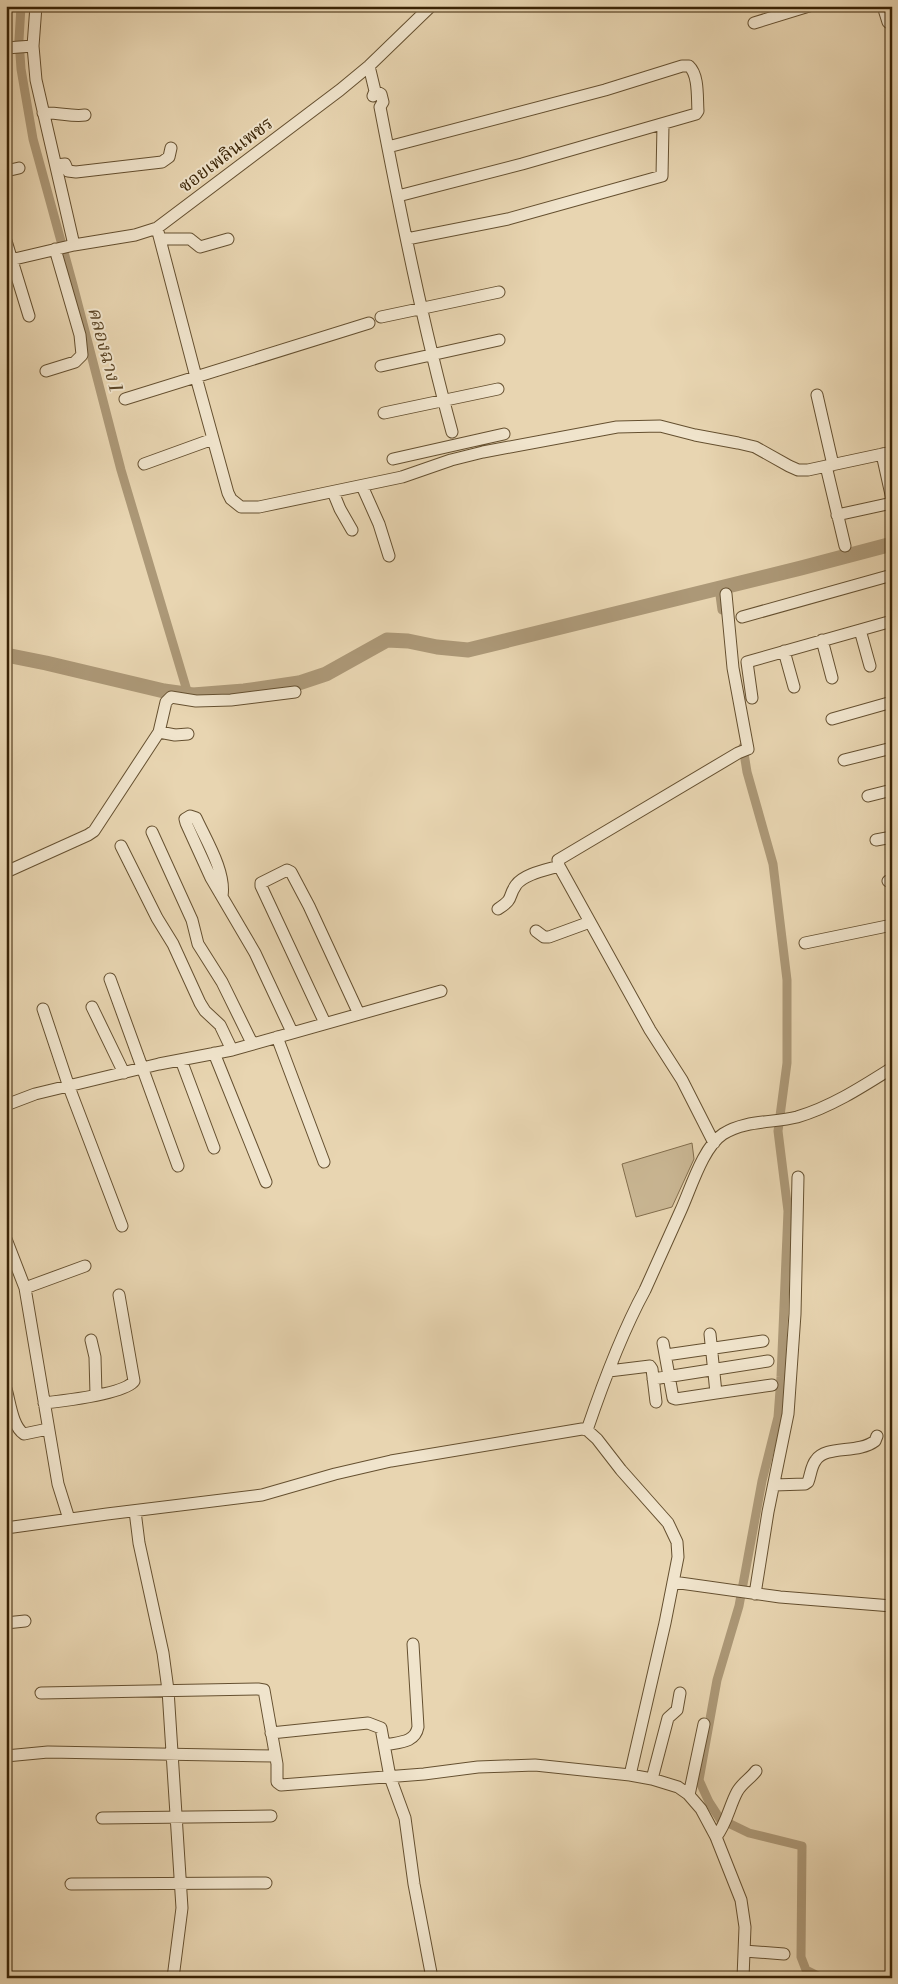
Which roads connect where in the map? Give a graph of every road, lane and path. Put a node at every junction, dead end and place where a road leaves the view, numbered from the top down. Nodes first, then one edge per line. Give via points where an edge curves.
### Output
1 (36, 6) edge
2 (431, 6) edge
3 (809, 6) edge
4 (883, 6) edge
5 (754, 23) dead end
6 (892, 25) edge
7 (21, 46) edge
8 (369, 66) junction
9 (43, 113) junction
10 (85, 115) dead end
11 (663, 125) junction
12 (388, 147) junction
13 (171, 148) dead end
14 (56, 165) junction
15 (18, 168) dead end
16 (6, 170) edge
17 (398, 196) junction
18 (159, 234) junction
19 (228, 239) dead end
20 (407, 240) junction
21 (6, 241) edge
22 (63, 248) junction
23 (9, 260) edge
24 (499, 292) dead end
25 (422, 308) junction
26 (30, 316) dead end
27 (381, 317) dead end
28 (369, 323) dead end
29 (500, 340) dead end
30 (432, 354) junction
31 (381, 366) dead end
32 (46, 371) dead end
33 (196, 377) junction
34 (498, 389) dead end
35 (817, 395) dead end
36 (124, 399) dead end
37 (443, 400) junction
38 (384, 413) dead end
39 (504, 434) dead end
40 (213, 438) junction
41 (453, 440) junction
42 (887, 453) edge
43 (458, 458) junction
44 (393, 459) dead end
45 (144, 464) dead end
46 (829, 465) junction
47 (362, 486) junction
48 (333, 492) junction
49 (892, 498) edge
50 (892, 503) edge
51 (837, 515) junction
52 (352, 530) dead end
53 (846, 546) dead end
54 (389, 556) dead end
55 (892, 575) edge
56 (726, 594) dead end
57 (742, 617) dead end
58 (892, 621) edge
59 (860, 630) junction
60 (822, 640) junction
61 (784, 651) junction
62 (870, 666) dead end
63 (832, 678) dead end
64 (794, 687) dead end
65 (295, 692) dead end
66 (752, 698) dead end
67 (892, 702) edge
68 (832, 719) dead end
69 (159, 732) junction
70 (188, 734) dead end
71 (892, 748) edge
72 (844, 760) dead end
73 (892, 790) edge
74 (868, 796) dead end
75 (152, 832) dead end
76 (892, 837) edge
77 (876, 840) dead end
78 (121, 846) dead end
79 (559, 866) junction
80 (6, 872) edge
81 (222, 896) junction
82 (498, 909) dead end
83 (590, 922) junction
84 (892, 925) edge
85 (536, 931) dead end
86 (805, 943) dead end
87 (110, 979) dead end
88 (441, 991) dead end
89 (92, 1007) dead end
90 (43, 1009) dead end
91 (359, 1014) junction
92 (325, 1023) junction
93 (292, 1032) junction
94 (277, 1037) junction
95 (252, 1043) junction
96 (232, 1050) junction
97 (214, 1053) junction
98 (181, 1060) junction
99 (142, 1068) junction
100 (892, 1068) edge
101 (124, 1073) junction
102 (69, 1087) junction
103 (6, 1105) edge
104 (714, 1143) junction
105 (214, 1148) dead end
106 (324, 1162) dead end
107 (178, 1166) dead end
108 (798, 1177) dead end
109 (266, 1182) dead end
110 (122, 1226) dead end
111 (6, 1239) edge
112 (85, 1266) dead end
113 (23, 1284) junction
114 (119, 1295) dead end
115 (710, 1334) dead end
116 (91, 1340) dead end
117 (764, 1341) dead end
118 (710, 1348) junction
119 (768, 1361) dead end
120 (713, 1370) junction
121 (609, 1371) junction
122 (669, 1377) junction
123 (653, 1379) junction
124 (772, 1386) dead end
125 (6, 1389) edge
126 (716, 1393) junction
127 (96, 1395) junction
128 (656, 1402) dead end
129 (44, 1403) junction
130 (48, 1429) junction
131 (587, 1430) junction
132 (877, 1436) dead end
133 (774, 1485) junction
134 (135, 1510) junction
135 (69, 1519) junction
136 (6, 1528) edge
137 (673, 1582) junction
138 (749, 1592) junction
139 (892, 1606) edge
140 (25, 1622) dead end
141 (6, 1623) edge
142 (413, 1644) dead end
143 (168, 1690) junction
144 (41, 1693) dead end
145 (680, 1693) dead end
146 (704, 1724) dead end
147 (271, 1732) junction
148 (385, 1744) junction
149 (172, 1754) junction
150 (6, 1756) edge
151 (275, 1756) junction
152 (756, 1772) dead end
153 (630, 1775) junction
154 (390, 1777) junction
155 (652, 1778) junction
156 (689, 1795) junction
157 (271, 1816) dead end
158 (102, 1818) dead end
159 (176, 1818) junction
160 (716, 1836) junction
161 (180, 1883) junction
162 (266, 1883) dead end
163 (71, 1884) dead end
164 (744, 1951) junction
165 (784, 1954) dead end
166 (173, 1978) edge
167 (432, 1978) edge
168 (743, 1978) edge

1 - 7 street
2 - 8 street, ซอยเพลินเพชร
3 - 5 street
4 - 6 street
7 - 9 street via 36,80
8 - 12 street via 376,91 373,96 375,104 380,107
8 - 18 street, ซอยเพลินเพชร
9 - 10 street
9 - 14 street
11 - 12 street via 698,111 695,77 689,66
11 - 17 street
11 - 20 street via 662,176 508,220
12 - 17 street
13 - 14 street via 169,157 162,162 76,172 67,170 65,164
14 - 22 street
15 - 16 street
17 - 20 street
18 - 19 street via 190,239 200,247
18 - 22 street, ซอยเพลินเพชร
18 - 33 street
20 - 25 street
21 - 23 street
22 - 23 street, ซอยเพลินเพชร
22 - 32 street via 82,355 75,362
23 - 26 street
24 - 25 street
25 - 27 street
25 - 30 street
28 - 33 street
29 - 30 street
30 - 31 street
30 - 37 street
33 - 36 street
33 - 40 street
34 - 37 street
35 - 46 street
37 - 38 street
37 - 41 street
39 - 41 street
40 - 45 street
40 - 48 street via 228,493 231,500 241,507 260,507
41 - 43 street
41 - 44 street
42 - 46 street
42 - 49 street
43 - 46 street via 617,426 660,426 755,447 798,470
43 - 47 street
46 - 51 street
47 - 48 street
47 - 54 street
48 - 52 street
50 - 51 street
51 - 53 street
55 - 57 street
56 - 79 street via 733,668 748,749 562,856 558,860
58 - 59 street
59 - 60 street
59 - 62 street
60 - 61 street
60 - 63 street
61 - 64 street
61 - 66 street via 747,662
65 - 69 street via 231,700 171,698 166,702
67 - 68 street
69 - 70 street
69 - 80 street via 94,831
71 - 72 street
73 - 74 street
75 - 95 street via 192,920 198,944 222,982
76 - 77 street
78 - 96 street via 200,1003 220,1025
79 - 82 street via 522,880 508,903
79 - 83 street
81 - 81 street via 220,872 202,831 196,818 187,818 186,823
81 - 93 street via 255,953
83 - 85 street via 549,937
83 - 104 street via 682,1080
84 - 86 street
87 - 99 street
88 - 91 street
89 - 101 street
90 - 102 street
91 - 92 street
91 - 92 street via 309,906 287,870 261,883 261,886
92 - 93 street
93 - 94 street
94 - 95 street
94 - 106 street
95 - 96 street
96 - 97 street
97 - 98 street
97 - 109 street
98 - 99 street
98 - 105 street
99 - 101 street
99 - 107 street
100 - 104 street via 819,1109 732,1130
101 - 102 street
102 - 103 street via 35,1094
102 - 110 street
104 - 121 street
108 - 133 street via 795,1314 788,1414
111 - 113 street
112 - 113 street
113 - 129 street
114 - 127 street via 134,1381 127,1387
115 - 118 street
116 - 127 street
117 - 118 street
118 - 120 street
118 - 122 street via 664,1349
119 - 120 street
120 - 122 street
120 - 126 street
121 - 123 street via 650,1366
121 - 131 street
122 - 123 street
122 - 126 street via 673,1398
123 - 128 street
124 - 126 street
125 - 130 street via 21,1432
127 - 129 street
129 - 130 street
130 - 135 street via 58,1484
131 - 134 street via 398,1460 262,1495
131 - 137 street via 674,1533 678,1557
132 - 133 street via 867,1447 822,1454 814,1461 805,1484
133 - 138 street
134 - 135 street
134 - 143 street via 139,1544 164,1653
135 - 136 street
137 - 138 street
137 - 153 street
138 - 139 street
140 - 141 street
142 - 148 street via 416,1735
143 - 144 street
143 - 147 street via 264,1690
143 - 149 street
145 - 155 street via 677,1710 668,1718
146 - 156 street
147 - 148 street via 368,1723 380,1728
147 - 151 street
148 - 154 street
149 - 150 street via 48,1752
149 - 151 street
149 - 159 street
151 - 154 street via 277,1782 282,1785
152 - 160 street via 736,1794 726,1822
153 - 154 street via 535,1765 478,1767
153 - 155 street
154 - 167 street via 405,1818
155 - 156 street via 678,1787
156 - 160 street
157 - 159 street
158 - 159 street
159 - 161 street
160 - 164 street via 741,1900
161 - 162 street
161 - 163 street
161 - 166 street via 182,1908
164 - 165 street
164 - 168 street

